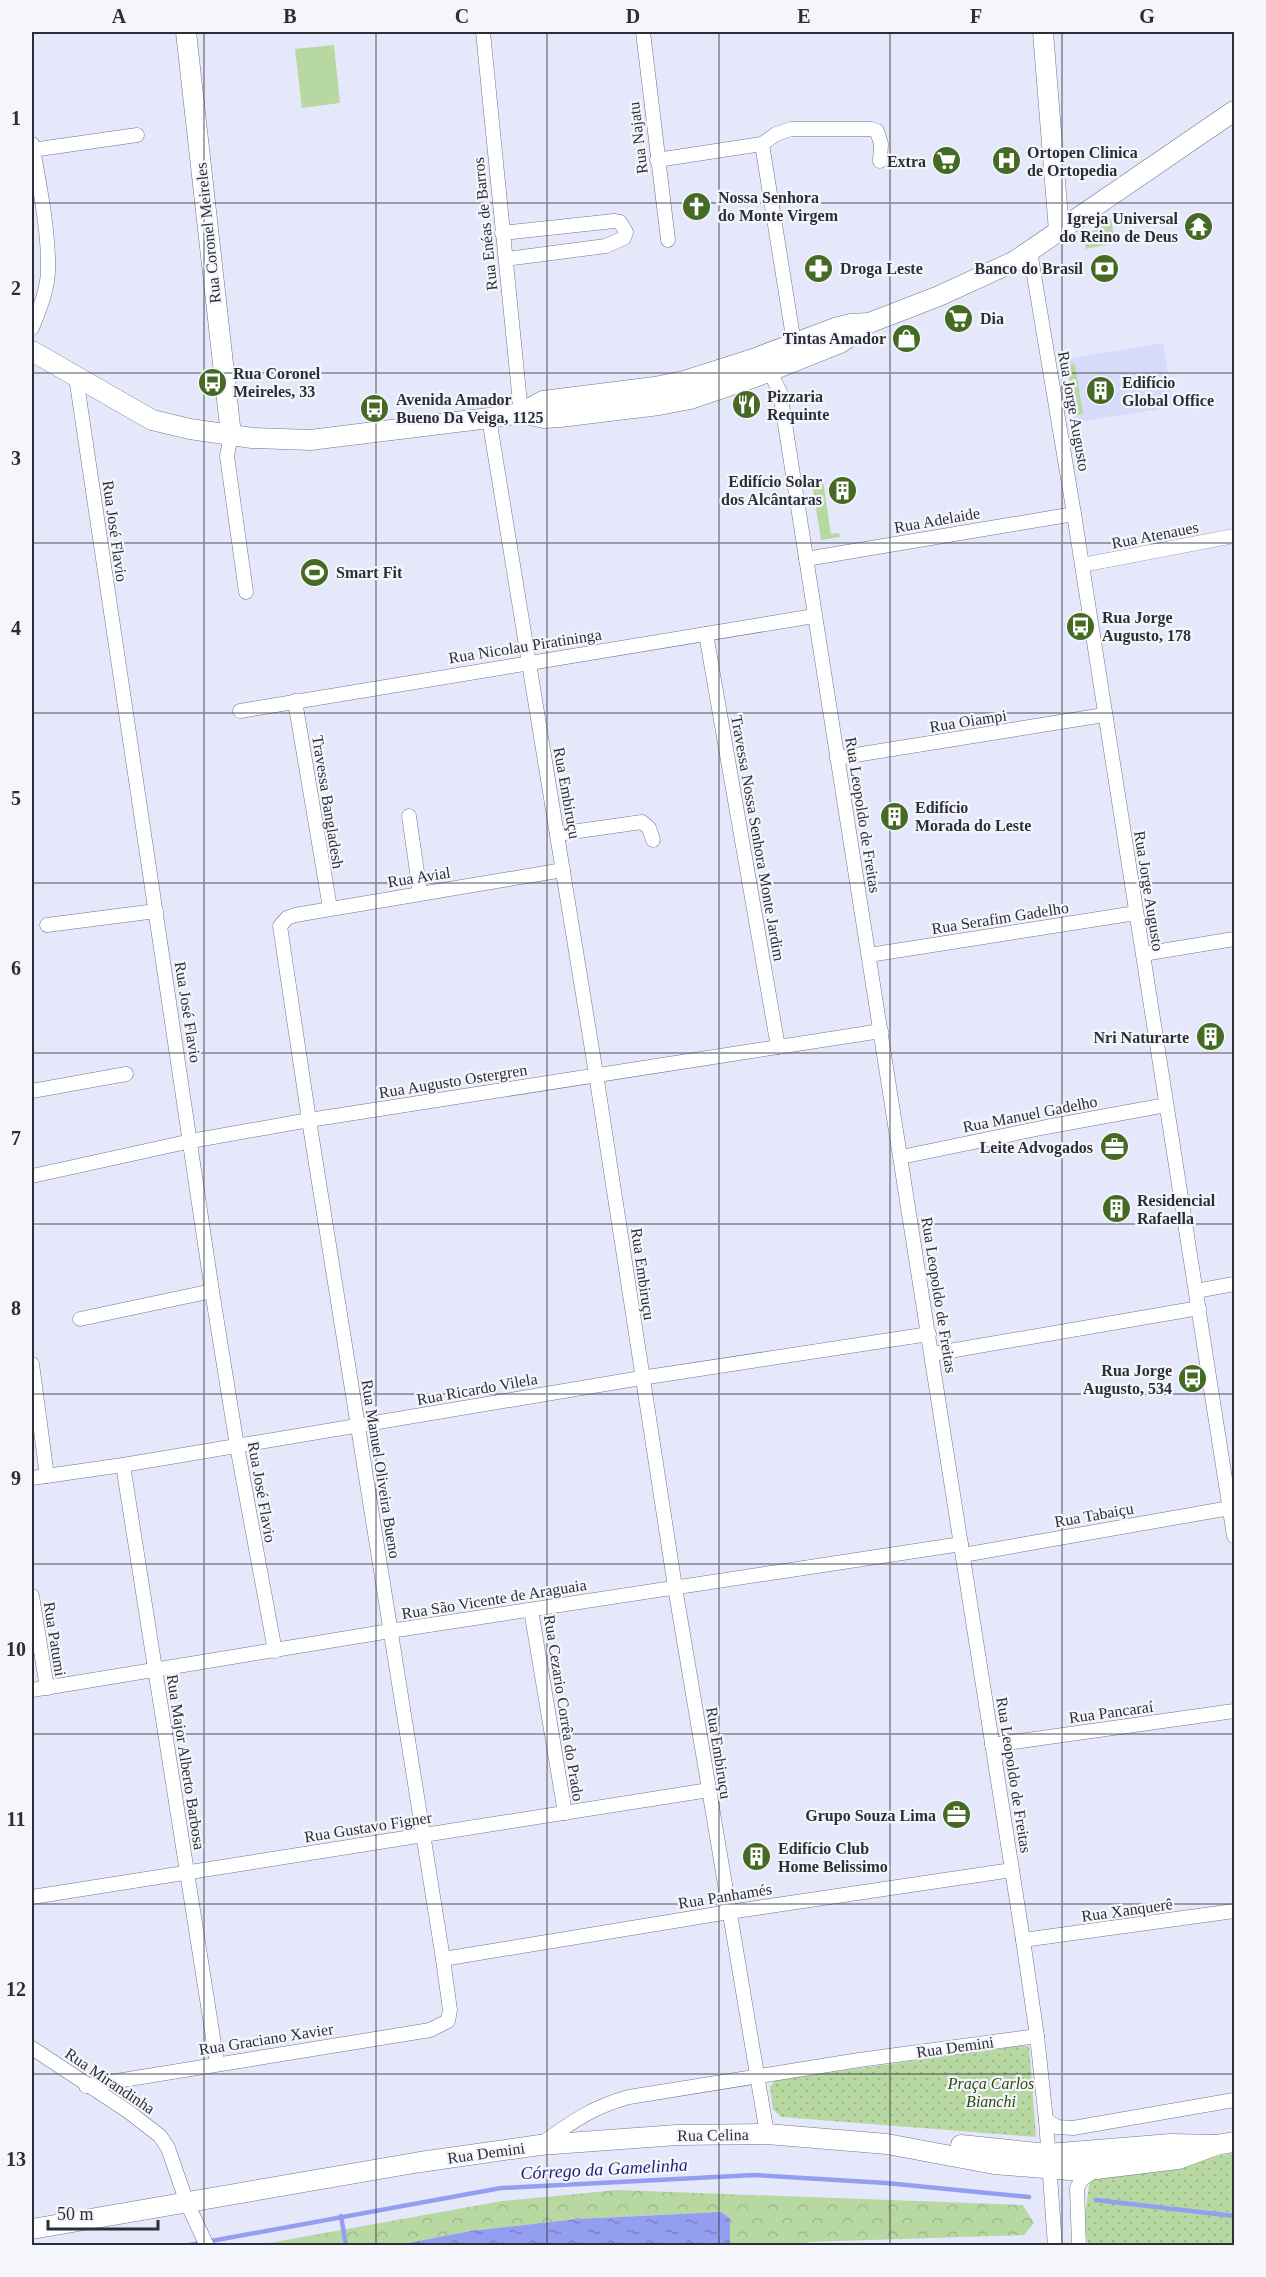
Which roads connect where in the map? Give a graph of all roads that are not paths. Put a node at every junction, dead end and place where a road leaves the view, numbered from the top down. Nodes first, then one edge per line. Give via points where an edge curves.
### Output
1 (186, 32) edge
2 (483, 32) edge
3 (643, 32) edge
4 (1043, 32) edge
5 (1234, 111) edge
6 (137, 135) dead end
7 (762, 144) junction
8 (32, 148) edge
9 (657, 160) junction
10 (880, 161) dead end
11 (1059, 231) junction
12 (502, 233) junction
13 (668, 240) dead end
14 (1030, 251) junction
15 (506, 259) junction
16 (869, 323) junction
17 (32, 328) edge
18 (794, 343) junction
19 (32, 351) edge
20 (766, 363) junction
21 (76, 376) junction
22 (521, 413) junction
23 (489, 418) junction
24 (231, 435) junction
25 (1074, 514) junction
26 (1234, 536) edge
27 (806, 559) junction
28 (1082, 565) junction
29 (246, 592) dead end
30 (814, 616) junction
31 (706, 634) junction
32 (528, 662) junction
33 (295, 701) junction
34 (240, 711) dead end
35 (1104, 715) junction
36 (837, 758) junction
37 (410, 816) dead end
38 (557, 834) junction
39 (653, 840) dead end
40 (563, 870) junction
41 (420, 893) junction
42 (330, 908) junction
43 (156, 911) junction
44 (1136, 913) junction
45 (282, 922) joint
46 (47, 925) dead end
47 (1234, 939) edge
48 (1143, 954) junction
49 (869, 955) junction
50 (881, 1031) junction
51 (778, 1047) junction
52 (126, 1074) dead end
53 (596, 1074) junction
54 (32, 1090) edge
55 (1166, 1105) junction
56 (309, 1120) junction
57 (191, 1141) junction
58 (901, 1157) junction
59 (32, 1176) edge
60 (1234, 1284) edge
61 (212, 1291) junction
62 (1196, 1291) junction
63 (1198, 1308) junction
64 (80, 1319) dead end
65 (929, 1334) junction
66 (932, 1354) junction
67 (32, 1364) edge
68 (641, 1378) junction
69 (358, 1425) junction
70 (237, 1446) junction
71 (123, 1465) junction
72 (47, 1476) junction
73 (32, 1478) edge
74 (1230, 1508) junction
75 (1234, 1536) edge
76 (962, 1549) junction
77 (675, 1587) junction
78 (32, 1596) edge
79 (531, 1610) junction
80 (390, 1631) junction
81 (275, 1651) junction
82 (155, 1671) junction
83 (47, 1688) junction
84 (32, 1690) edge
85 (1234, 1711) edge
86 (993, 1745) junction
87 (709, 1790) junction
88 (565, 1813) junction
89 (422, 1836) junction
90 (1012, 1870) junction
91 (188, 1873) junction
92 (32, 1897) edge
93 (1234, 1911) edge
94 (729, 1912) junction
95 (1023, 1940) junction
96 (443, 1959) junction
97 (448, 2021) joint
98 (1037, 2036) junction
99 (32, 2048) edge
100 (216, 2063) junction
101 (757, 2076) junction
102 (87, 2086) junction
103 (1234, 2100) edge
104 (1046, 2120) junction
105 (767, 2134) junction
106 (1225, 2144) edge
107 (540, 2145) junction
108 (1049, 2162) junction
109 (1096, 2169) junction
110 (187, 2203) junction
111 (32, 2229) edge
112 (204, 2239) edge
113 (1055, 2246) edge
114 (1079, 2246) edge

1 - 24 street, Rua Coronel Meireles
2 - 12 street, Rua Enéas de Barros
3 - 9 street, Rua Najatu
4 - 11 street
5 - 11 street
6 - 8 street
7 - 9 street
7 - 10 street via 791,129 871,129 879,137
7 - 18 street
8 - 17 street via 48,271
9 - 13 street, Rua Najatu
11 - 14 street
12 - 15 street, Rua Enéas de Barros
12 - 15 street via 614,221 620,222 626,232 624,238 606,246
14 - 16 street via 939,296
14 - 25 street, Rua Jorge Augusto
15 - 22 street, Rua Enéas de Barros
16 - 18 street via 835,328
16 - 20 street via 840,343
18 - 20 street
19 - 21 street
20 - 22 street via 709,393 660,405 544,418
20 - 27 street, Rua Leopoldo de Freitas via 780,392
21 - 24 street via 152,420
21 - 43 street, Rua José Flavio
22 - 23 street
23 - 24 street via 310,440
23 - 32 street, Rua Embiruçu
24 - 29 street via 227,456
25 - 27 street, Rua Adelaide
25 - 28 street, Rua Jorge Augusto
26 - 28 street, Rua Atenaues
27 - 30 street, Rua Leopoldo de Freitas
28 - 35 street, Rua Jorge Augusto
30 - 31 street, Rua Nicolau Piratininga
30 - 36 street, Rua Leopoldo de Freitas
31 - 32 street, Rua Nicolau Piratininga
31 - 51 street, Travessa Nossa Senhora Monte Jardim
32 - 33 street, Rua Nicolau Piratininga
32 - 38 street, Rua Embiruçu
33 - 34 street, Rua Nicolau Piratininga
33 - 42 street, Travessa Bangladesh
35 - 36 street, Rua Oiampi
35 - 44 street, Rua Jorge Augusto
36 - 49 street, Rua Leopoldo de Freitas
37 - 41 street
38 - 39 street via 642,822 650,828
38 - 40 street, Rua Embiruçu
40 - 41 street, Rua Avial
40 - 53 street, Rua Embiruçu
41 - 42 street, Rua Avial
42 - 45 street, Rua Avial via 295,915
43 - 46 street
43 - 57 street, Rua José Flavio
44 - 48 street, Rua Jorge Augusto
44 - 49 street, Rua Serafim Gadelho
45 - 56 street, Rua Manuel Oliveira Bueno via 280,932
47 - 48 street
48 - 55 street, Rua Jorge Augusto
49 - 50 street, Rua Leopoldo de Freitas
50 - 51 street, Rua Augusto Ostergren
50 - 58 street, Rua Leopoldo de Freitas
51 - 53 street, Rua Augusto Ostergren
52 - 54 street
53 - 56 street, Rua Augusto Ostergren
53 - 68 street, Rua Embiruçu
55 - 58 street, Rua Manuel Gadelho
55 - 62 street, Rua Jorge Augusto
56 - 57 street, Rua Augusto Ostergren
56 - 69 street, Rua Manuel Oliveira Bueno
57 - 59 street, Rua Augusto Ostergren
57 - 61 street, Rua José Flavio
58 - 65 street, Rua Leopoldo de Freitas
60 - 62 street
61 - 64 street
61 - 70 street, Rua José Flavio
62 - 63 street, Rua Jorge Augusto
63 - 66 street
63 - 74 street, Rua Jorge Augusto
65 - 66 street, Rua Leopoldo de Freitas
65 - 68 street, Rua Ricardo Vilela
66 - 76 street, Rua Leopoldo de Freitas
67 - 72 street
68 - 69 street, Rua Ricardo Vilela
68 - 77 street, Rua Embiruçu
69 - 70 street, Rua Ricardo Vilela
69 - 80 street, Rua Manuel Oliveira Bueno
70 - 71 street, Rua Ricardo Vilela
70 - 81 street, Rua José Flavio
71 - 72 street, Rua Ricardo Vilela
71 - 82 street, Rua Major Alberto Barbosa
72 - 73 street, Rua Ricardo Vilela
74 - 75 street, Rua Jorge Augusto
74 - 76 street, Rua Tabaiçu
76 - 77 street, Rua São Vicente de Araguaia
76 - 86 street, Rua Leopoldo de Freitas
77 - 79 street, Rua São Vicente de Araguaia
77 - 87 street, Rua Embiruçu
78 - 83 street, Rua Patumi
79 - 80 street, Rua São Vicente de Araguaia
79 - 88 street, Rua Cezario Corrêa do Prado
80 - 81 street, Rua São Vicente de Araguaia
80 - 89 street, Rua Manuel Oliveira Bueno
81 - 82 street, Rua São Vicente de Araguaia
82 - 83 street, Rua São Vicente de Araguaia
82 - 91 street, Rua Major Alberto Barbosa
83 - 84 street, Rua São Vicente de Araguaia
85 - 86 street, Rua Pancaraí
86 - 90 street, Rua Leopoldo de Freitas
87 - 88 street, Rua Gustavo Figner
87 - 94 street, Rua Embiruçu
88 - 89 street, Rua Gustavo Figner
89 - 91 street, Rua Gustavo Figner
89 - 96 street, Rua Manuel Oliveira Bueno
90 - 94 street, Rua Panhamés
90 - 95 street, Rua Leopoldo de Freitas
91 - 92 street, Rua Gustavo Figner
91 - 100 street, Rua Major Alberto Barbosa
93 - 95 street, Rua Xanquerê
94 - 96 street, Rua Panhamés
94 - 101 street, Rua Embiruçu
95 - 98 street, Rua Leopoldo de Freitas
96 - 97 street, Rua Manuel Oliveira Bueno
97 - 100 street, Rua Graciano Xavier via 430,2030
98 - 101 street, Rua Demini
98 - 104 street, Rua Leopoldo de Freitas
99 - 102 street, Rua Mirandinha
100 - 102 street, Rua Graciano Xavier
101 - 105 street, Rua Embiruçu
101 - 107 street, Rua Demini via 604,2104
102 - 110 street, Rua Mirandinha via 160,2136
103 - 104 street via 1073,2128 1057,2127
104 - 108 street, Rua Leopoldo de Freitas
105 - 107 street, Rua Celina via 677,2135
105 - 108 street, Rua Celina via 887,2144 994,2164
106 - 108 street, Rua Celina via 1171,2144
106 - 109 street, Rua Celina via 1178,2159
107 - 110 street, Rua Demini
108 - 109 street, Rua Celina
108 - 113 street, Rua Leopoldo de Freitas
109 - 114 street via 1077,2188
110 - 111 street, Rua Demini
110 - 112 street, Rua Mirandinha

